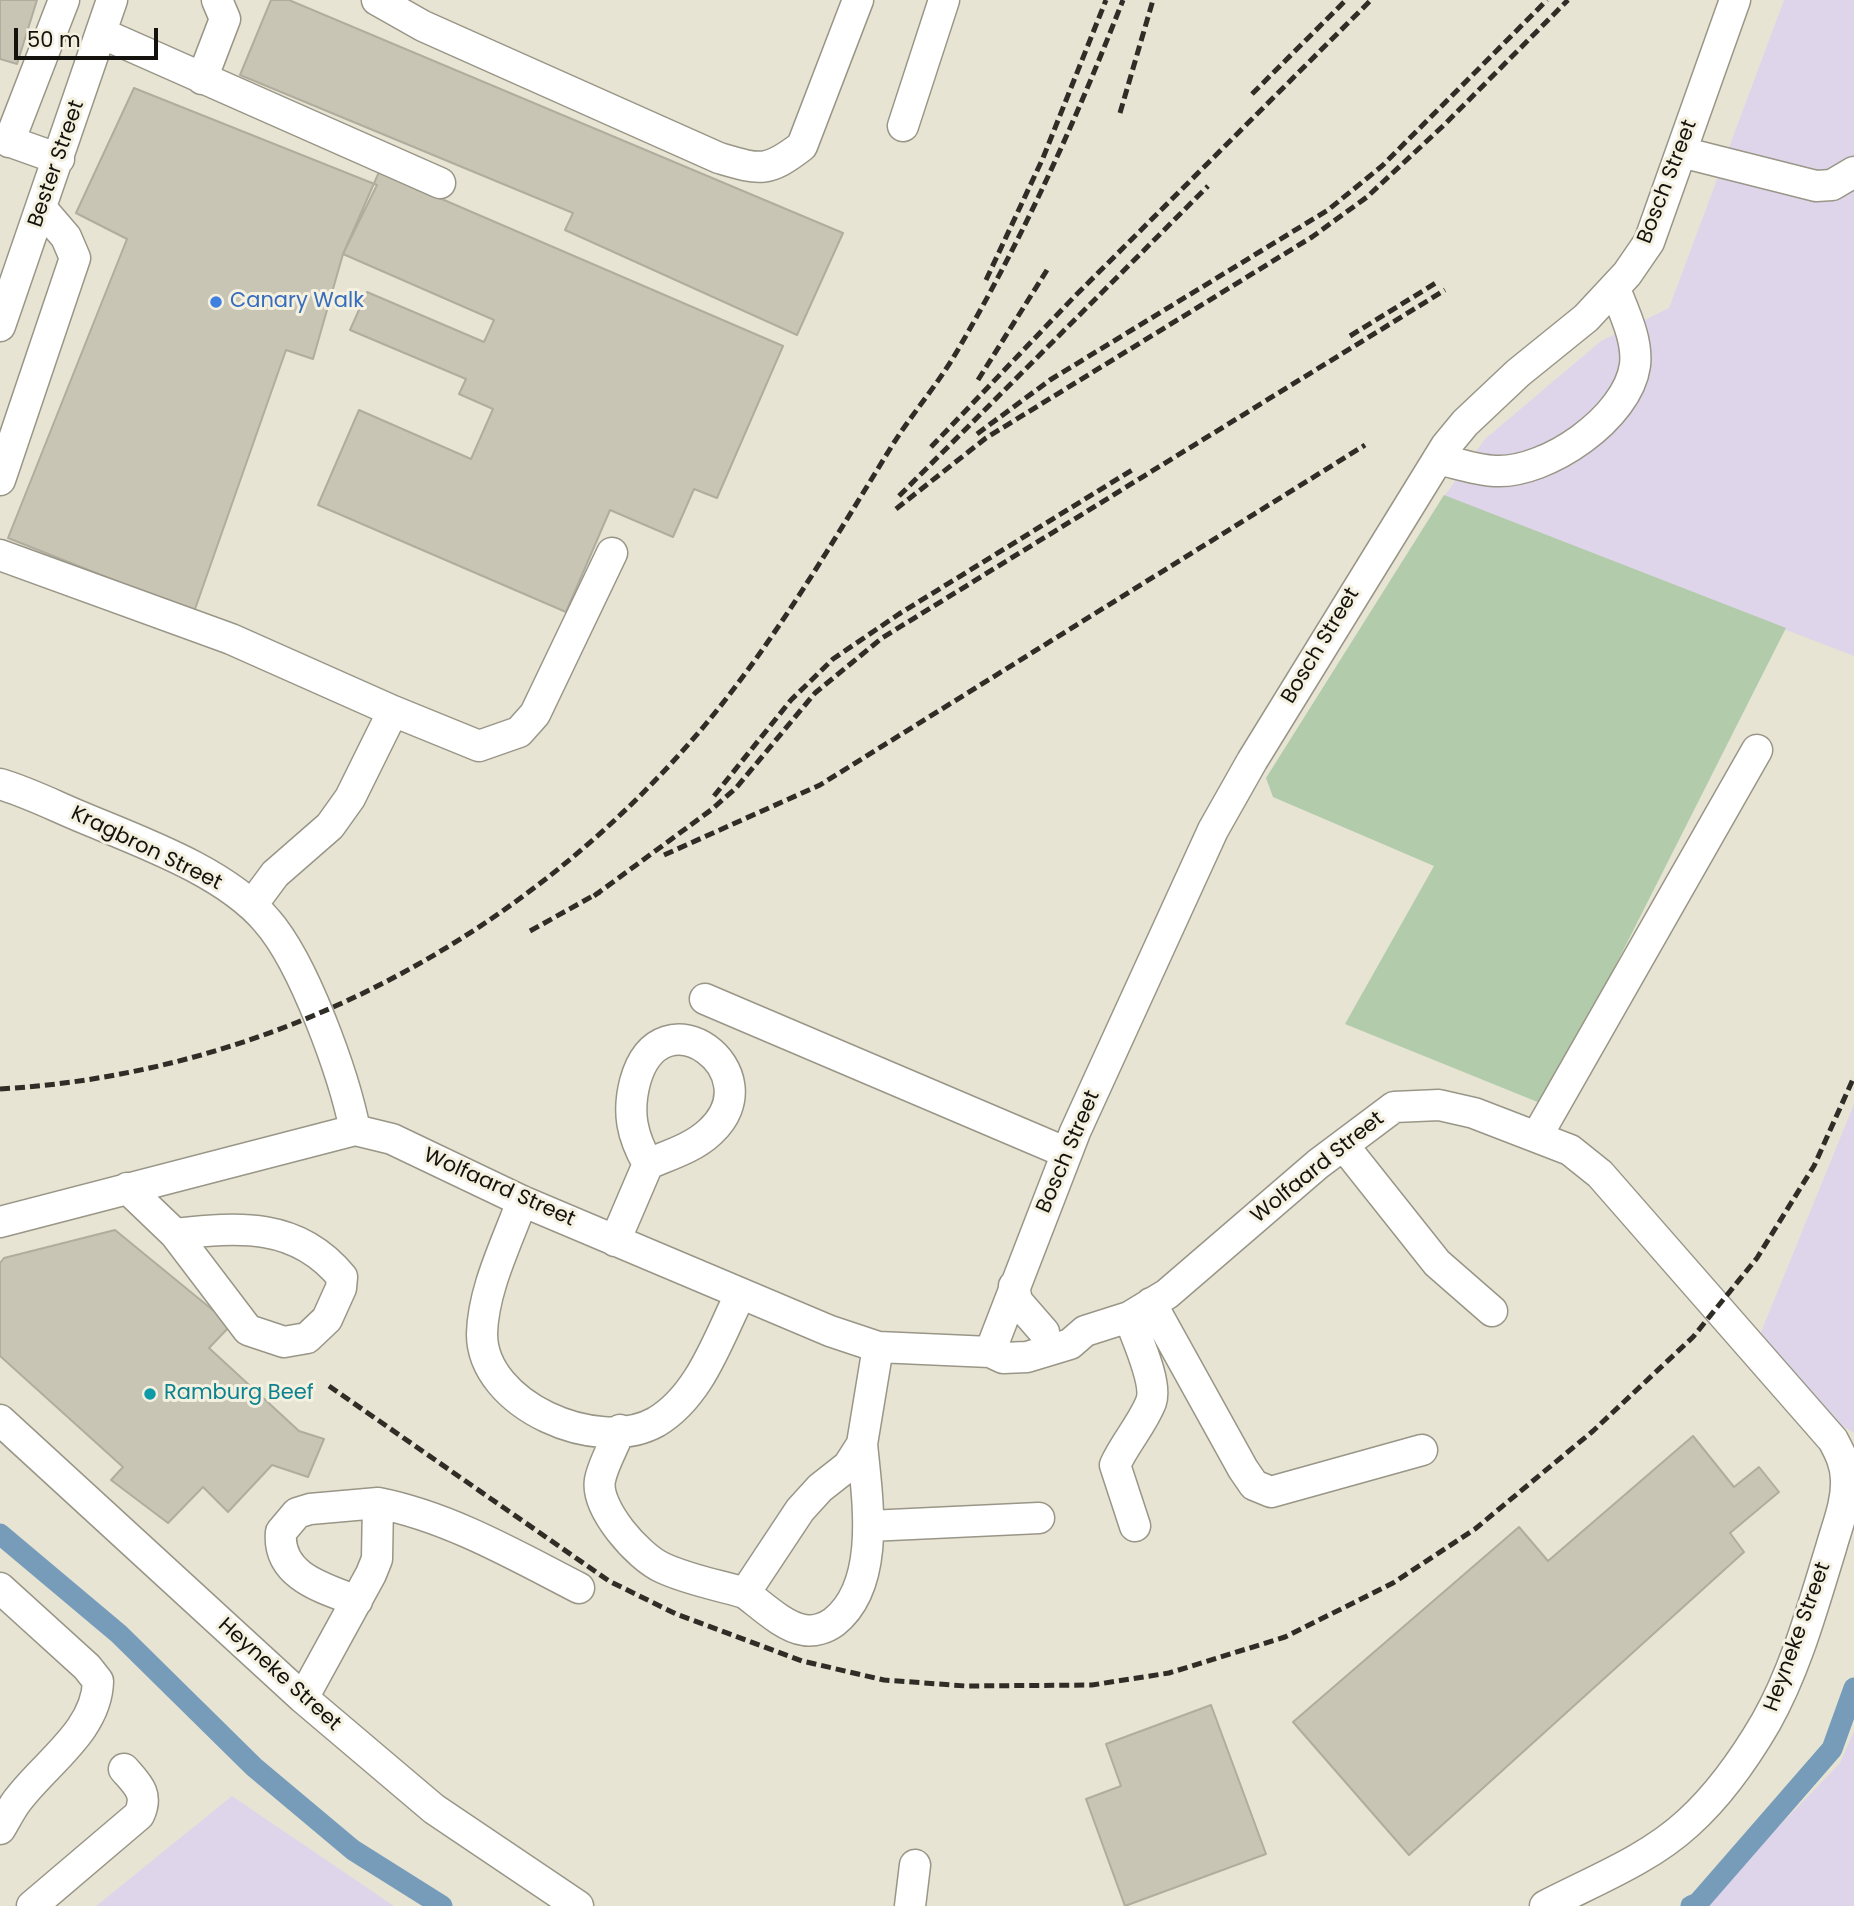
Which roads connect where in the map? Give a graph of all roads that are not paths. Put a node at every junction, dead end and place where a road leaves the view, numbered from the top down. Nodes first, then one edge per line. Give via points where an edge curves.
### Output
1 (64, 0) edge
2 (112, 0) edge
3 (217, 0) edge
4 (377, 0) edge
5 (858, 0) edge
6 (944, 0) edge
7 (1735, 0) edge
8 (101, 33) junction
9 (202, 79) junction
10 (903, 126) dead end
11 (4, 140) edge
12 (1681, 152) junction
13 (59, 159) junction
14 (1854, 172) edge
15 (440, 183) dead end
16 (42, 209) junction
17 (1615, 289) junction
18 (0, 326) edge
19 (1438, 459) junction
20 (0, 480) edge
21 (612, 553) dead end
22 (0, 555) edge
23 (393, 711) junction
24 (1757, 750) dead end
25 (0, 783) edge
26 (252, 905) junction
27 (705, 999) dead end
28 (355, 1130) junction
29 (1537, 1136) junction
30 (1344, 1146) junction
31 (1066, 1153) junction
32 (648, 1164) dead end
33 (127, 1188) junction
34 (522, 1201) junction
35 (2, 1221) edge
36 (175, 1234) junction
37 (615, 1241) junction
38 (1014, 1286) junction
39 (740, 1295) junction
40 (1716, 1307) joint
41 (1140, 1310) junction
42 (1492, 1311) dead end
43 (1085, 1331) junction
44 (1044, 1332) junction
45 (878, 1347) junction
46 (990, 1352) junction
47 (0, 1420) edge
48 (620, 1430) junction
49 (862, 1444) junction
50 (1422, 1450) dead end
51 (1848, 1454) edge
52 (378, 1503) junction
53 (1039, 1518) dead end
54 (869, 1526) junction
55 (1135, 1526) dead end
56 (0, 1588) edge
57 (579, 1588) dead end
58 (745, 1594) junction
59 (357, 1601) junction
60 (303, 1698) junction
61 (124, 1769) dead end
62 (0, 1829) edge
63 (915, 1865) dead end
64 (32, 1906) edge
65 (578, 1906) edge
66 (910, 1906) edge
67 (1545, 1906) edge

1 - 11 street
2 - 8 street, Bester Street
3 - 9 street via 225,19
4 - 5 street via 423,26 719,158 757,169 783,161 802,146
6 - 10 street
7 - 12 street, Bosch Street
8 - 9 street
8 - 13 street, Bester Street
9 - 15 street
11 - 13 street
12 - 14 street via 1816,186 1832,186
12 - 17 street, Bosch Street via 1649,242
13 - 16 street, Bester Street
16 - 18 street, Bester Street
16 - 20 street via 66,237 75,258
17 - 19 street, Bosch Street via 1465,423
17 - 19 street via 1632,334 1635,364 1629,386 1606,417 1559,456 1532,466 1496,471
19 - 31 street, Bosch Street via 1213,830
21 - 23 street via 535,714 519,732 479,746
22 - 23 street via 231,639
23 - 26 street via 350,798 330,827 275,874
24 - 29 street
25 - 26 street, Kragbron Street via 203,873
26 - 28 street, Kragbron Street via 289,953 341,1075
27 - 31 street
28 - 33 street, Wolfaard Street
28 - 34 street, Wolfaard Street via 392,1139
29 - 30 street, Wolfaard Street via 1474,1113 1439,1105 1411,1105 1394,1107
29 - 40 street, Wolfaard Street via 1570,1150 1600,1174
30 - 41 street, Wolfaard Street
30 - 42 street via 1437,1263
31 - 38 street, Bosch Street
32 - 37 street
33 - 35 street, Wolfaard Street
33 - 36 street
34 - 37 street, Wolfaard Street
34 - 48 street via 486,1300 482,1336 491,1368 523,1404 560,1424 602,1433
36 - 36 street via 247,1330 269,1339 307,1338 327,1319 341,1289 342,1277 329,1261 296,1239 240,1229
37 - 39 street, Wolfaard Street
38 - 44 street via 1017,1301
38 - 46 street, Bosch Street
39 - 45 street, Wolfaard Street
39 - 48 street via 682,1401 654,1423
40 - 51 street, Heyneke Street
41 - 43 street, Wolfaard Street
41 - 50 street via 1254,1485 1271,1492
41 - 55 street via 1153,1388 1151,1402 1115,1465
43 - 44 street, Wolfaard Street
43 - 46 street, Wolfaard Street via 1070,1345 1027,1357 1003,1358
44 - 46 street, Wolfaard Street
45 - 46 street, Wolfaard Street
45 - 49 street
47 - 60 street, Heyneke Street
48 - 58 street via 600,1480 600,1499 615,1523 660,1567
49 - 54 street
49 - 58 street via 848,1466 800,1510
51 - 67 street, Heyneke Street via 1842,1509 1801,1642 1751,1746 1687,1824 1642,1856
52 - 57 street via 410,1509
52 - 59 street via 377,1559
52 - 59 street via 310,1509 297,1513 281,1532 283,1556 308,1583
53 - 54 street
54 - 58 street via 858,1590 843,1615 827,1628 804,1630
56 - 62 street via 99,1681 98,1700 74,1737 18,1800
59 - 60 street
60 - 65 street, Heyneke Street via 434,1809
61 - 64 street via 142,1789 145,1802 139,1815
63 - 66 street

